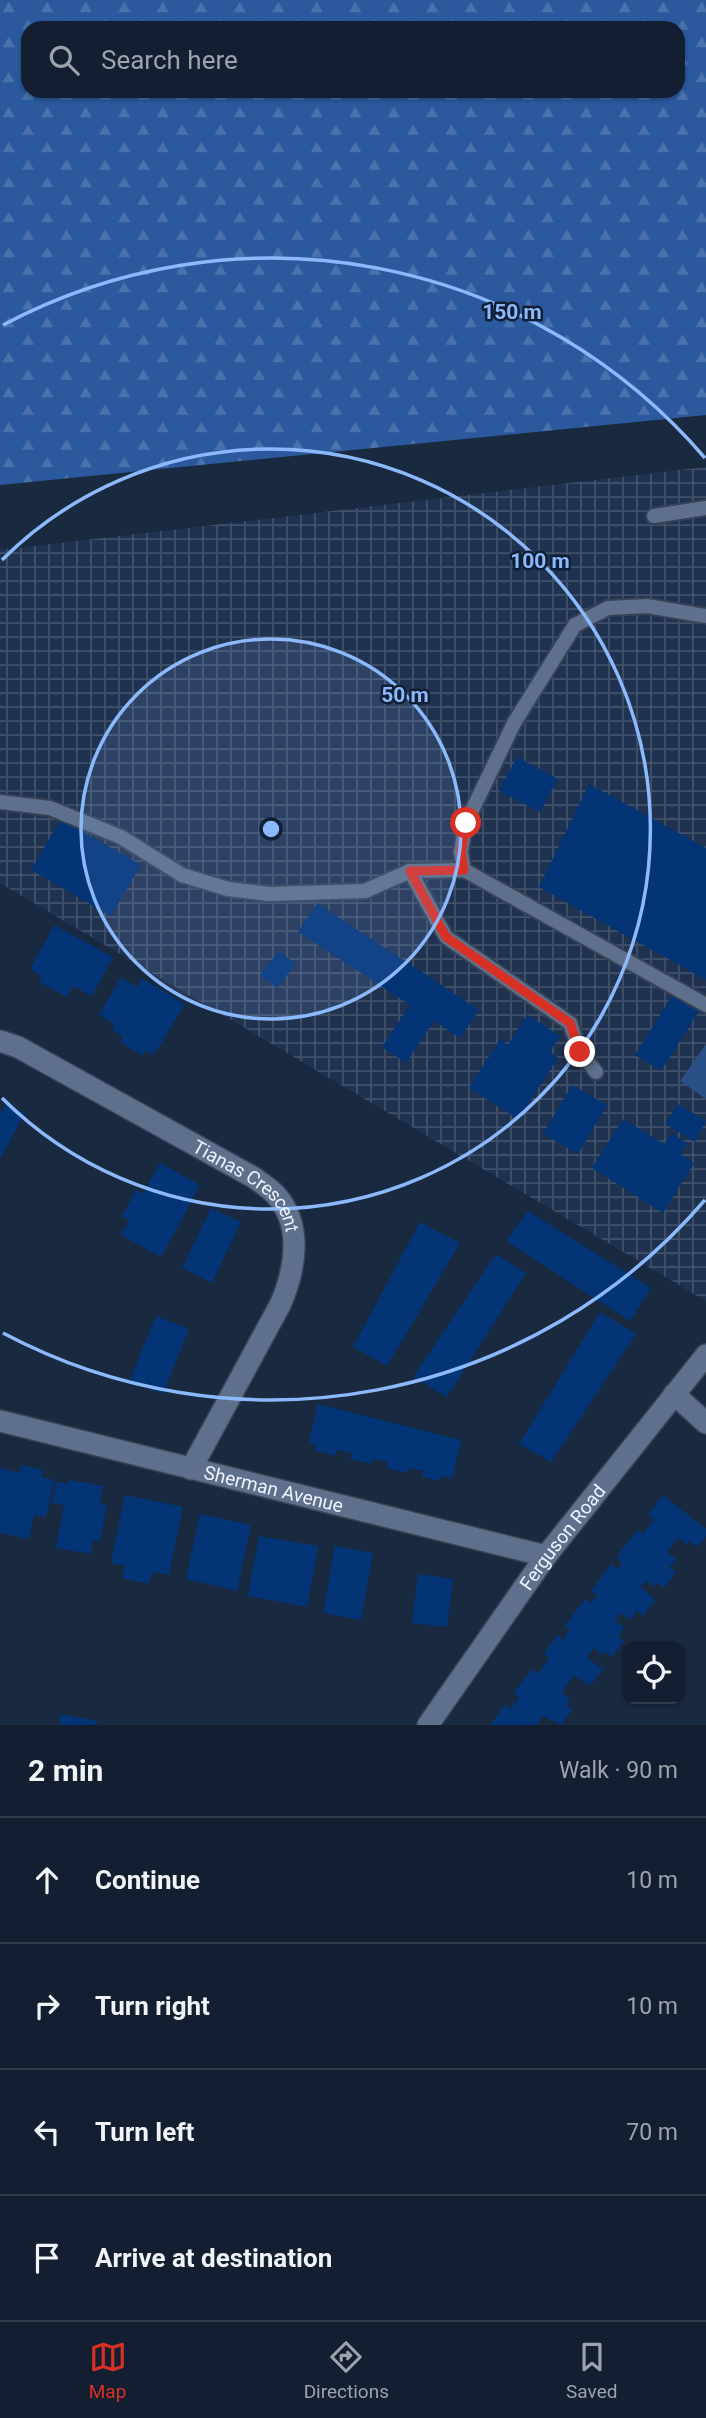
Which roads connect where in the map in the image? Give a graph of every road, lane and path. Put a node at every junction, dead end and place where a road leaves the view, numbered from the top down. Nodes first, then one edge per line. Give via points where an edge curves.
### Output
1 (706, 508) edge
2 (654, 516) dead end
3 (706, 616) edge
4 (0, 802) edge
5 (464, 870) junction
6 (410, 871) junction
7 (706, 1005) edge
8 (0, 1041) edge
9 (596, 1072) dead end
10 (706, 1355) edge
11 (674, 1394) junction
12 (0, 1421) edge
13 (706, 1423) edge
14 (191, 1469) junction
15 (546, 1556) junction
16 (428, 1725) edge

1 - 2 lane
3 - 5 lane via 647,606 608,608 575,625 514,723 466,823 461,852
4 - 6 lane via 50,808 121,837 182,875 228,889 269,894 365,891
5 - 6 lane
5 - 7 lane
6 - 9 lane via 446,937 570,1023 580,1052
8 - 14 street, Tianas Crescent via 253,1177 276,1195 291,1219 295,1254 291,1281
10 - 11 street, Ferguson Road
11 - 13 street
11 - 15 street, Ferguson Road
12 - 14 street, Sherman Avenue
14 - 15 street, Sherman Avenue
15 - 16 street, Ferguson Road

